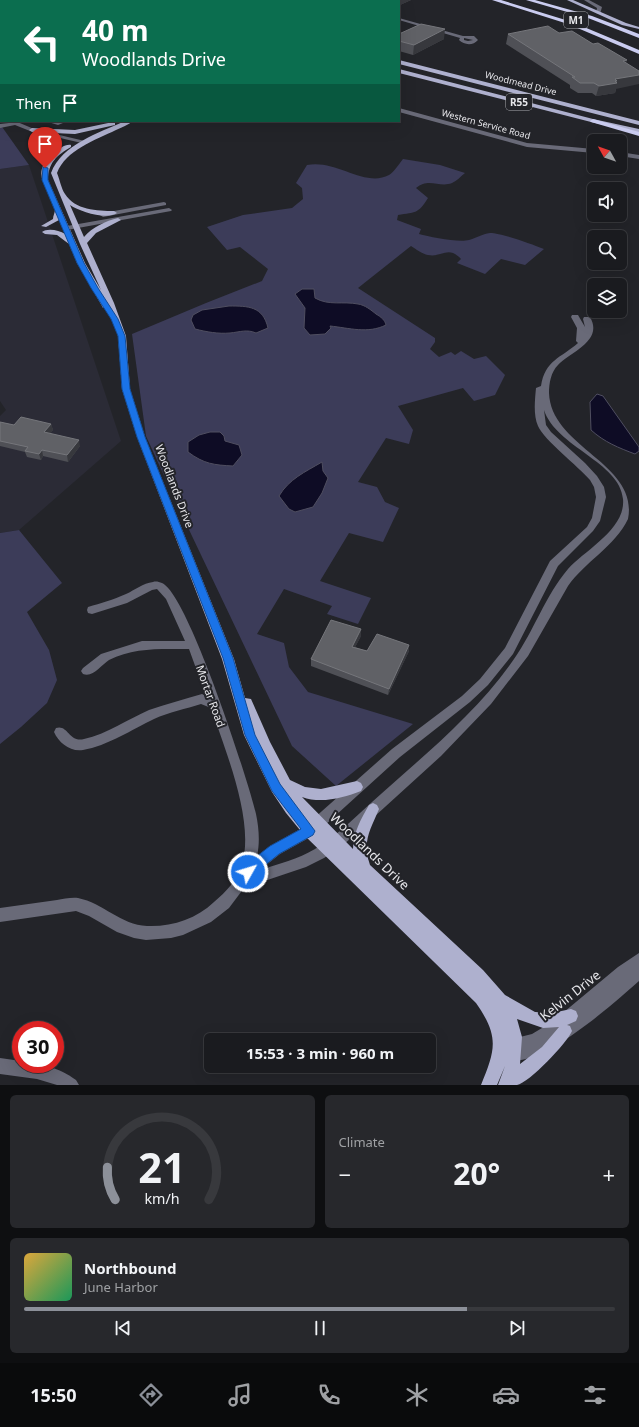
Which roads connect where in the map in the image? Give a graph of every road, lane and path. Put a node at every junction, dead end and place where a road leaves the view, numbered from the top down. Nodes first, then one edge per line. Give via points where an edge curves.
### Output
1 (495, 0) edge
2 (510, 0) edge
3 (529, 0) edge
4 (569, 0) edge
5 (586, 0) edge
6 (534, 11) junction
7 (598, 13) junction
8 (400, 21) edge
9 (639, 30) edge
10 (639, 36) edge
11 (462, 38) dead end
12 (639, 46) edge
13 (639, 52) edge
14 (639, 57) edge
15 (400, 62) edge
16 (400, 71) edge
17 (400, 110) edge
18 (593, 121) junction
19 (12, 122) edge
20 (116, 122) edge
21 (128, 122) edge
22 (639, 123) edge
23 (0, 126) edge
24 (32, 130) junction
25 (639, 131) edge
26 (639, 134) edge
27 (79, 140) junction
28 (86, 142) junction
29 (587, 149) edge
30 (627, 155) edge
31 (639, 157) edge
32 (62, 195) junction
33 (164, 204) dead end
34 (169, 210) dead end
35 (58, 211) junction
36 (116, 216) junction
37 (74, 224) junction
38 (65, 226) junction
39 (73, 243) junction
40 (83, 244) junction
41 (575, 317) dead end
42 (114, 319) junction
43 (588, 319) dead end
44 (92, 610) dead end
45 (192, 645) junction
46 (228, 658) junction
47 (86, 671) dead end
48 (215, 705) junction
49 (60, 732) dead end
50 (284, 783) junction
51 (357, 787) junction
52 (373, 809) junction
53 (314, 827) junction
54 (332, 845) junction
55 (364, 868) junction
56 (244, 877) junction
57 (0, 915) edge
58 (639, 960) edge
59 (639, 971) edge
60 (498, 998) junction
61 (571, 1016) junction
62 (565, 1031) junction
63 (508, 1050) junction
64 (0, 1066) edge
65 (71, 1085) edge
66 (489, 1085) edge
67 (506, 1085) edge

1 - 6 highway, M1
2 - 12 highway, M1 via 578,20
3 - 10 highway via 590,17
4 - 7 main road
5 - 7 street via 600,8
6 - 13 highway, M1
6 - 14 highway via 587,32
7 - 9 main road
8 - 11 street
15 - 22 main road, Woodmead Drive / R55
16 - 18 main road, Woodmead Drive / R55
17 - 29 street, Western Service Road via 528,145
18 - 25 main road, Woodmead Drive / R55
18 - 26 highway
19 - 23 street
19 - 24 street
20 - 24 main road via 75,132
20 - 27 main road, Woodlands Drive
21 - 28 main road, Woodlands Drive
24 - 27 street
27 - 28 street
27 - 35 main road, Woodlands Drive via 58,152 45,168 45,180
28 - 32 main road, Woodlands Drive via 63,157 56,168 54,173
30 - 31 street
32 - 36 main road via 79,209
32 - 37 main road, Woodlands Drive
33 - 36 street
34 - 36 street
35 - 38 main road, Woodlands Drive
35 - 39 main road via 56,220 45,229 59,233
36 - 37 street
36 - 40 main road via 94,230
37 - 38 street
37 - 40 main road, Woodlands Drive
38 - 39 main road, Woodlands Drive
39 - 42 main road, Woodlands Drive via 94,288
40 - 42 main road, Woodlands Drive via 110,303
41 - 51 street via 582,329 580,340 545,367 541,375 539,402 542,425 548,434 582,465 596,483 601,497 597,519 554,564 509,651 484,682
42 - 46 main road, Woodlands Drive via 122,336 129,402
43 - 52 street via 589,326 584,342 555,363 548,374 545,398 561,431 610,469 620,480 628,498 628,508 623,520 572,572 518,663 495,692
44 - 45 street, Mortar Road via 126,599 152,586 161,586 170,595
45 - 47 street via 142,645 105,657
45 - 48 street, Mortar Road
46 - 50 main road, Woodlands Drive via 251,715
46 - 53 main road, Woodlands Drive via 250,735 258,753 290,809
48 - 49 street via 202,699 153,714 82,745 68,742
48 - 56 street, Mortar Road via 239,773 249,813 252,842
50 - 51 main road via 300,792 317,795
50 - 53 main road, Woodlands Drive
51 - 53 street
52 - 54 street
52 - 55 main road via 359,840 360,858
53 - 54 main road, Woodlands Drive
53 - 56 street via 275,850
54 - 55 main road, Woodlands Drive
54 - 56 street via 310,859
54 - 63 main road, Woodlands Drive via 481,998
55 - 60 main road, Woodlands Drive
56 - 57 street via 222,905 202,920 164,932 142,932 122,927 76,904
58 - 61 street, Kelvin Drive
59 - 62 street, Kelvin Drive
60 - 61 main road via 533,1019 554,1021
60 - 63 main road, Woodlands Drive via 510,1021
61 - 63 street, Kelvin Drive via 541,1037
62 - 63 street, Kelvin Drive via 540,1046
62 - 67 main road via 547,1051
63 - 66 main road
63 - 67 main road via 513,1068
64 - 65 street via 38,1071

